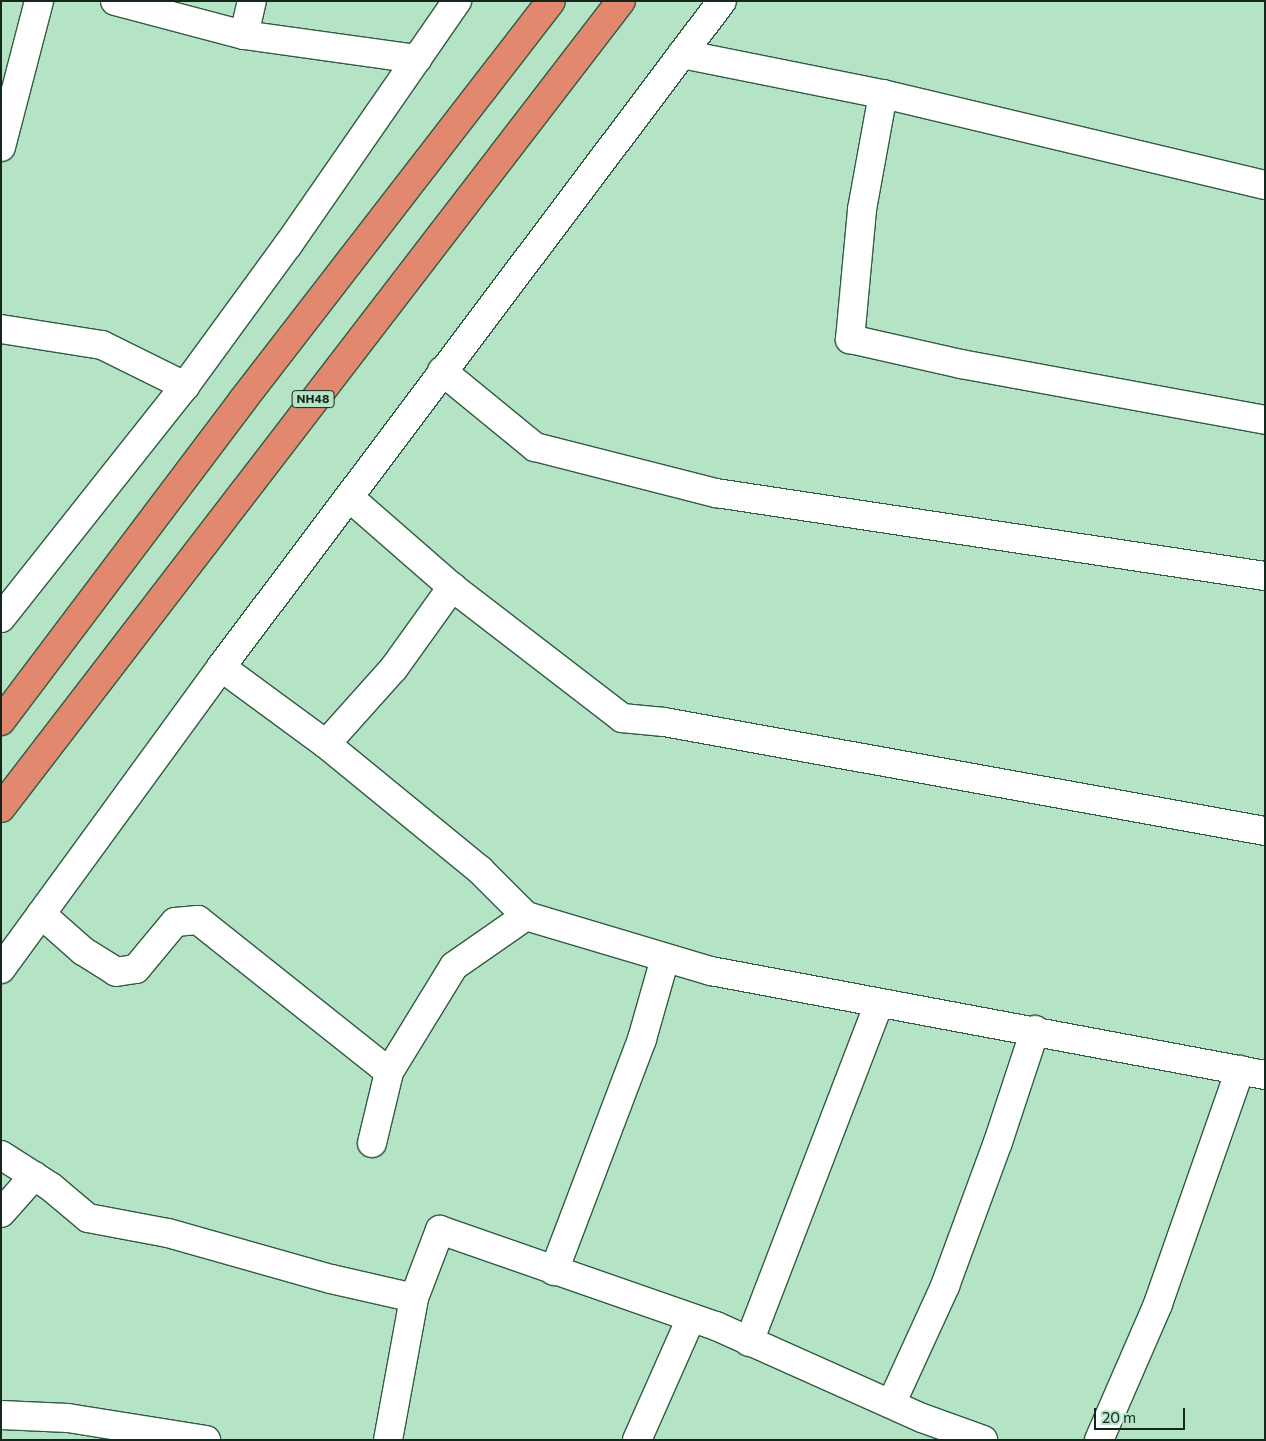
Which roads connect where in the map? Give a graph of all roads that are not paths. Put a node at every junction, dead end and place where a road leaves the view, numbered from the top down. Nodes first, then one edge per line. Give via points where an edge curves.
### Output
1 (40, 1) edge
2 (115, 1) edge
3 (252, 1) edge
4 (457, 1) edge
5 (551, 1) edge
6 (621, 1) edge
7 (722, 1) edge
8 (244, 35) junction
9 (682, 54) junction
10 (417, 59) junction
11 (883, 94) junction
12 (1, 147) edge
13 (1265, 185) edge
14 (1, 329) edge
15 (442, 371) junction
16 (185, 386) junction
17 (1265, 420) edge
18 (350, 498) junction
19 (1265, 576) edge
20 (452, 588) junction
21 (1, 618) edge
22 (220, 667) junction
23 (1, 721) edge
24 (326, 744) junction
25 (5, 803) edge
26 (1265, 831) edge
27 (41, 914) junction
28 (526, 916) junction
29 (665, 958) junction
30 (1, 969) edge
31 (879, 1003) junction
32 (1035, 1030) junction
33 (389, 1072) junction
34 (1252, 1072) edge
35 (372, 1143) dead end
36 (1, 1155) edge
37 (34, 1176) junction
38 (1, 1213) edge
39 (554, 1271) junction
40 (414, 1298) junction
41 (691, 1318) junction
42 (749, 1342) junction
43 (892, 1402) junction
44 (1, 1415) edge
45 (206, 1440) edge
46 (388, 1440) edge
47 (637, 1440) edge
48 (983, 1440) edge
49 (1099, 1440) edge

1 - 12 street
2 - 8 street
3 - 8 street
4 - 10 street
5 - 23 highway via 248,393
6 - 25 highway, NH48
7 - 9 street
8 - 10 street
9 - 11 street
9 - 15 street
10 - 16 street
11 - 13 street
11 - 17 street via 862,210 850,339 970,366
14 - 16 street via 102,345
15 - 18 street
15 - 19 street via 535,447 716,493
16 - 21 street
18 - 20 street
18 - 22 street
20 - 24 street via 394,668
20 - 26 street via 622,718 664,722
22 - 24 street
22 - 27 street
24 - 28 street via 480,870
27 - 30 street
27 - 33 street via 83,951 116,972 136,969 175,922 198,920
28 - 29 street
28 - 33 street via 454,966
29 - 31 street via 711,971
29 - 39 street via 642,1039
31 - 32 street
31 - 42 street
32 - 34 street
32 - 43 street via 945,1286
33 - 35 street
34 - 49 street
36 - 37 street
37 - 38 street
37 - 40 street via 88,1218 168,1233 332,1279
39 - 40 street via 440,1230
39 - 41 street
40 - 46 street
41 - 42 street
41 - 47 street
42 - 43 street
43 - 48 street via 922,1418
44 - 45 street via 68,1418

